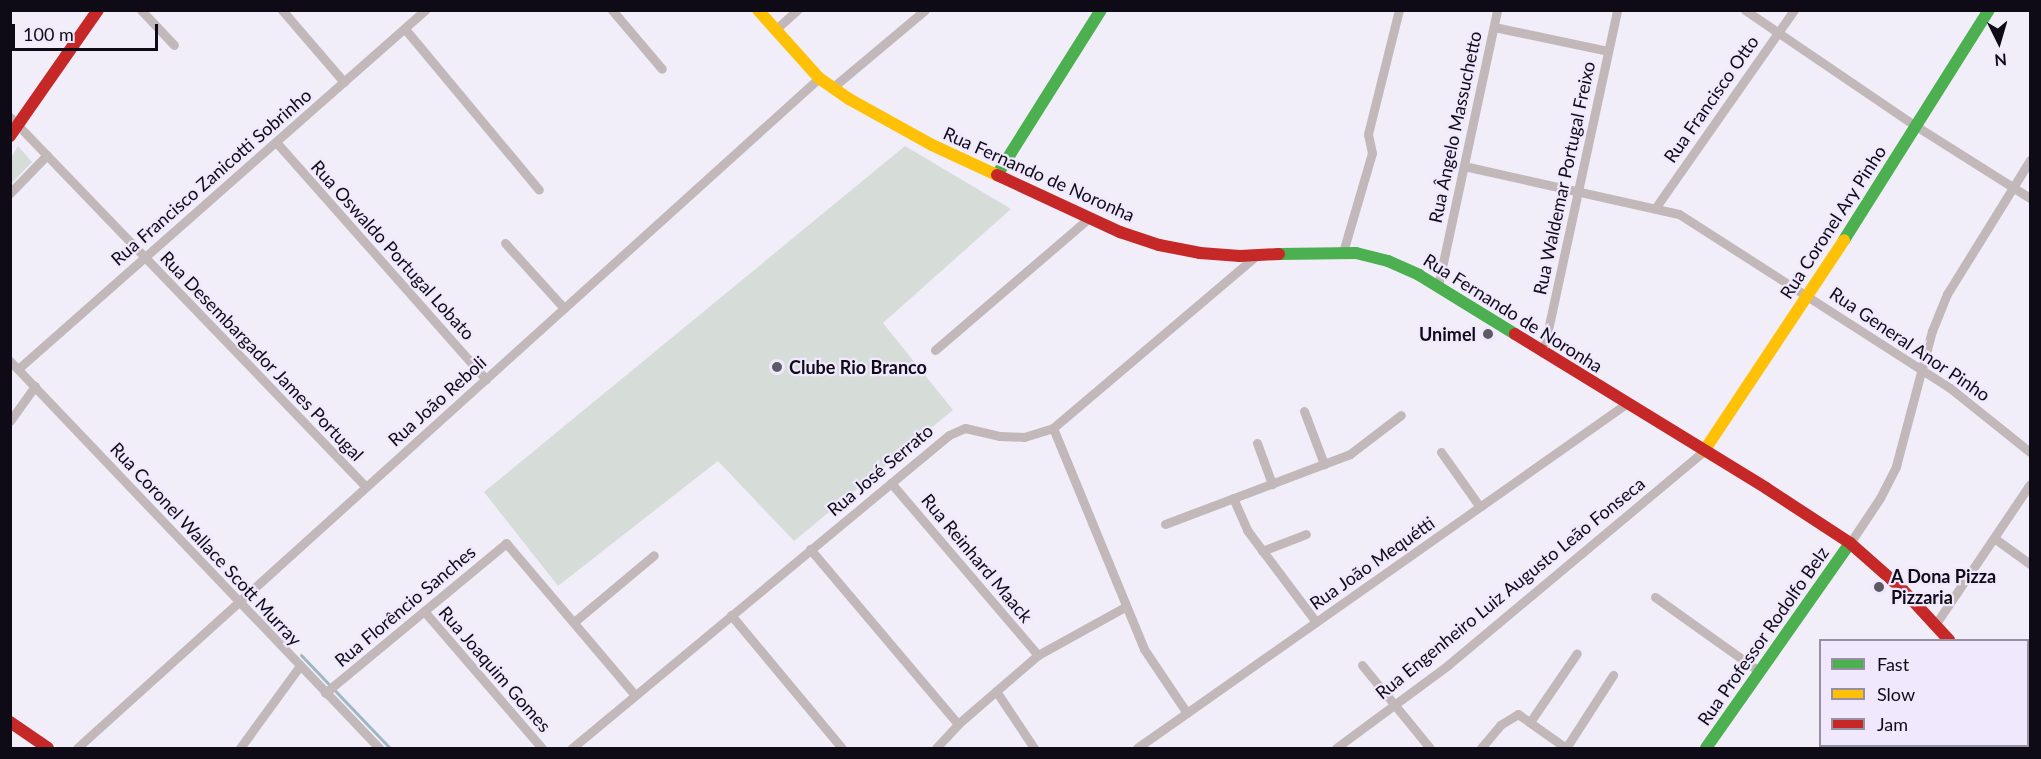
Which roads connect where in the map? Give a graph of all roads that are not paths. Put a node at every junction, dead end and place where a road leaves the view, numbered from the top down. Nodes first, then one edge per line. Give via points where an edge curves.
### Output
1 (98, 10) edge
2 (282, 10) edge
3 (425, 10) edge
4 (612, 10) edge
5 (758, 10) edge
6 (797, 10) edge
7 (925, 10) edge
8 (1101, 10) edge
9 (1399, 10) edge
10 (1497, 10) edge
11 (1617, 10) edge
12 (1745, 10) edge
13 (1794, 10) edge
14 (1989, 10) edge
15 (146, 12) edge
16 (1494, 27) junction
17 (405, 29) junction
18 (775, 30) junction
19 (1778, 34) junction
20 (174, 45) dead end
21 (1608, 51) junction
22 (662, 69) dead end
23 (819, 78) junction
24 (344, 82) junction
25 (832, 88) junction
26 (13, 126) edge
27 (1916, 126) junction
28 (276, 142) junction
29 (47, 155) junction
30 (2031, 160) edge
31 (1464, 166) junction
32 (997, 175) junction
33 (2013, 187) junction
34 (539, 190) dead end
35 (1578, 191) junction
36 (10, 193) edge
37 (2031, 198) edge
38 (1656, 207) junction
39 (1089, 218) junction
40 (506, 243) dead end
41 (1343, 252) junction
42 (1257, 255) junction
43 (145, 257) junction
44 (1438, 285) junction
45 (1808, 296) junction
46 (564, 308) junction
47 (935, 350) dead end
48 (1543, 353) junction
49 (10, 361) edge
50 (18, 369) junction
51 (1921, 369) junction
52 (486, 379) junction
53 (35, 386) junction
54 (1626, 404) junction
55 (1304, 411) dead end
56 (1401, 415) dead end
57 (10, 421) edge
58 (1053, 428) junction
59 (1257, 443) dead end
60 (1704, 451) junction
61 (1441, 452) dead end
62 (2031, 452) edge
63 (1324, 464) junction
64 (891, 483) junction
65 (1272, 484) junction
66 (2031, 484) edge
67 (366, 488) junction
68 (1233, 498) junction
69 (1480, 507) junction
70 (1165, 524) dead end
71 (1306, 534) dead end
72 (1994, 538) junction
73 (1850, 543) junction
74 (810, 549) junction
75 (1262, 550) junction
76 (654, 555) dead end
77 (2031, 564) edge
78 (1656, 597) dead end
79 (240, 601) junction
80 (1125, 607) junction
81 (424, 611) junction
82 (731, 615) junction
83 (574, 622) junction
84 (1316, 622) junction
85 (1935, 625) junction
86 (1948, 639) edge
87 (1577, 653) dead end
88 (1038, 655) junction
89 (1362, 666) dead end
90 (299, 667) junction
91 (1760, 672) junction
92 (1613, 675) dead end
93 (996, 691) junction
94 (325, 693) junction
95 (635, 695) junction
96 (1394, 705) junction
97 (1187, 713) junction
98 (10, 722) edge
99 (1530, 722) junction
100 (958, 724) junction
101 (576, 747) edge
102 (48, 748) edge
103 (77, 748) edge
104 (240, 748) edge
105 (379, 748) edge
106 (542, 748) edge
107 (842, 748) edge
108 (936, 748) edge
109 (1035, 748) edge
110 (1137, 748) edge
111 (1336, 748) edge
112 (1430, 748) edge
113 (1481, 748) edge
114 (1566, 748) edge
115 (1706, 748) edge

1 - 26 main road
2 - 24 street
3 - 17 street, Rua Francisco Zanicotti Sobrinho
4 - 22 street
5 - 18 main road, Rua Fernando de Noronha
6 - 18 street
7 - 25 street
8 - 32 main road
9 - 41 street via 1368,134 1372,153
10 - 16 street, Rua Ângelo Massuchetto
11 - 21 street, Rua Waldemar Portugal Freixo
12 - 19 street
13 - 19 street, Rua Francisco Otto
14 - 27 main road, Rua Coronel Ary Pinho
15 - 20 street
16 - 21 street
16 - 31 street, Rua Ângelo Massuchetto
17 - 24 street, Rua Francisco Zanicotti Sobrinho
17 - 34 street
18 - 23 main road, Rua Fernando de Noronha
19 - 27 street
19 - 38 street, Rua Francisco Otto
21 - 35 street, Rua Waldemar Portugal Freixo
23 - 25 main road, Rua Fernando de Noronha
23 - 46 street, Rua João Reboli
24 - 28 street, Rua Francisco Zanicotti Sobrinho
25 - 32 main road, Rua Fernando de Noronha via 914,136
26 - 29 street, Rua Desembargador James Portugal
27 - 33 street
27 - 45 main road, Rua Coronel Ary Pinho
28 - 43 street, Rua Francisco Zanicotti Sobrinho
28 - 52 street, Rua Oswaldo Portugal Lobato
29 - 36 street
29 - 43 street, Rua Desembargador James Portugal
30 - 33 street
31 - 35 street, Rua General Anor Pinho
31 - 44 street, Rua Ângelo Massuchetto
32 - 39 main road, Rua Fernando de Noronha
33 - 37 street
33 - 51 street via 1947,294
35 - 38 street, Rua General Anor Pinho
35 - 48 street, Rua Waldemar Portugal Freixo
38 - 45 street, Rua General Anor Pinho via 1689,219
39 - 42 main road, Rua Fernando de Noronha via 1182,250
39 - 47 street
40 - 46 street
41 - 42 main road, Rua Fernando de Noronha
41 - 44 main road, Rua Fernando de Noronha via 1388,261
42 - 58 street, Rua José Serrato
43 - 50 street, Rua Francisco Zanicotti Sobrinho
43 - 67 street, Rua Desembargador James Portugal
44 - 48 main road, Rua Fernando de Noronha
45 - 51 street, Rua General Anor Pinho
45 - 60 main road, Rua Coronel Ary Pinho
46 - 52 street, Rua João Reboli
48 - 54 main road, Rua Fernando de Noronha
49 - 50 street, Rua Coronel Wallace Scott Murray
50 - 53 street, Rua Coronel Wallace Scott Murray
51 - 62 street, Rua General Anor Pinho via 1975,405
51 - 73 street via 1896,466
52 - 67 street, Rua João Reboli
53 - 57 street
53 - 79 street, Rua Coronel Wallace Scott Murray
54 - 60 main road, Rua Fernando de Noronha
54 - 69 street, Rua João Mequétti
55 - 63 street
56 - 63 street via 1350,454
58 - 64 street, Rua José Serrato via 1034,436 1018,437 964,428 955,431
58 - 80 street
59 - 65 street
60 - 73 main road, Rua Fernando de Noronha
60 - 96 street, Rua Engenheiro Luiz Augusto Leão Fonseca
61 - 69 street
63 - 65 street
64 - 74 street, Rua José Serrato
64 - 88 street, Rua Reinhard Maack
65 - 68 street
66 - 72 street
67 - 79 street, Rua João Reboli
68 - 70 street
68 - 75 street via 1247,530
69 - 84 street, Rua João Mequétti
71 - 75 street
72 - 77 street
72 - 85 street
73 - 85 main road, Rua Fernando de Noronha via 1901,588
73 - 91 main road, Rua Professor Rodolfo Belz
74 - 82 street, Rua José Serrato
74 - 100 street
75 - 84 street
76 - 83 street
78 - 91 street
79 - 90 street, Rua Coronel Wallace Scott Murray
79 - 103 street, Rua João Reboli
80 - 88 street
80 - 97 street via 1149,658
81 - 83 street, Rua Florêncio Sanches via 506,543
81 - 94 street, Rua Florêncio Sanches
81 - 106 street, Rua Joaquim Gomes
82 - 95 street, Rua José Serrato
82 - 107 street
83 - 95 street
84 - 97 street, Rua João Mequétti
85 - 86 main road, Rua Fernando de Noronha
87 - 99 street
88 - 93 street
89 - 96 street
90 - 94 street, Rua Coronel Wallace Scott Murray
90 - 104 street
91 - 115 main road, Rua Professor Rodolfo Belz
92 - 114 street
93 - 100 street
93 - 109 street
94 - 105 street, Rua Coronel Wallace Scott Murray
95 - 101 street, Rua José Serrato
96 - 111 street, Rua Engenheiro Luiz Augusto Leão Fonseca
96 - 112 street
97 - 110 street, Rua João Mequétti
98 - 102 main road
99 - 113 street via 1518,714 1500,725
99 - 114 street
100 - 108 street

